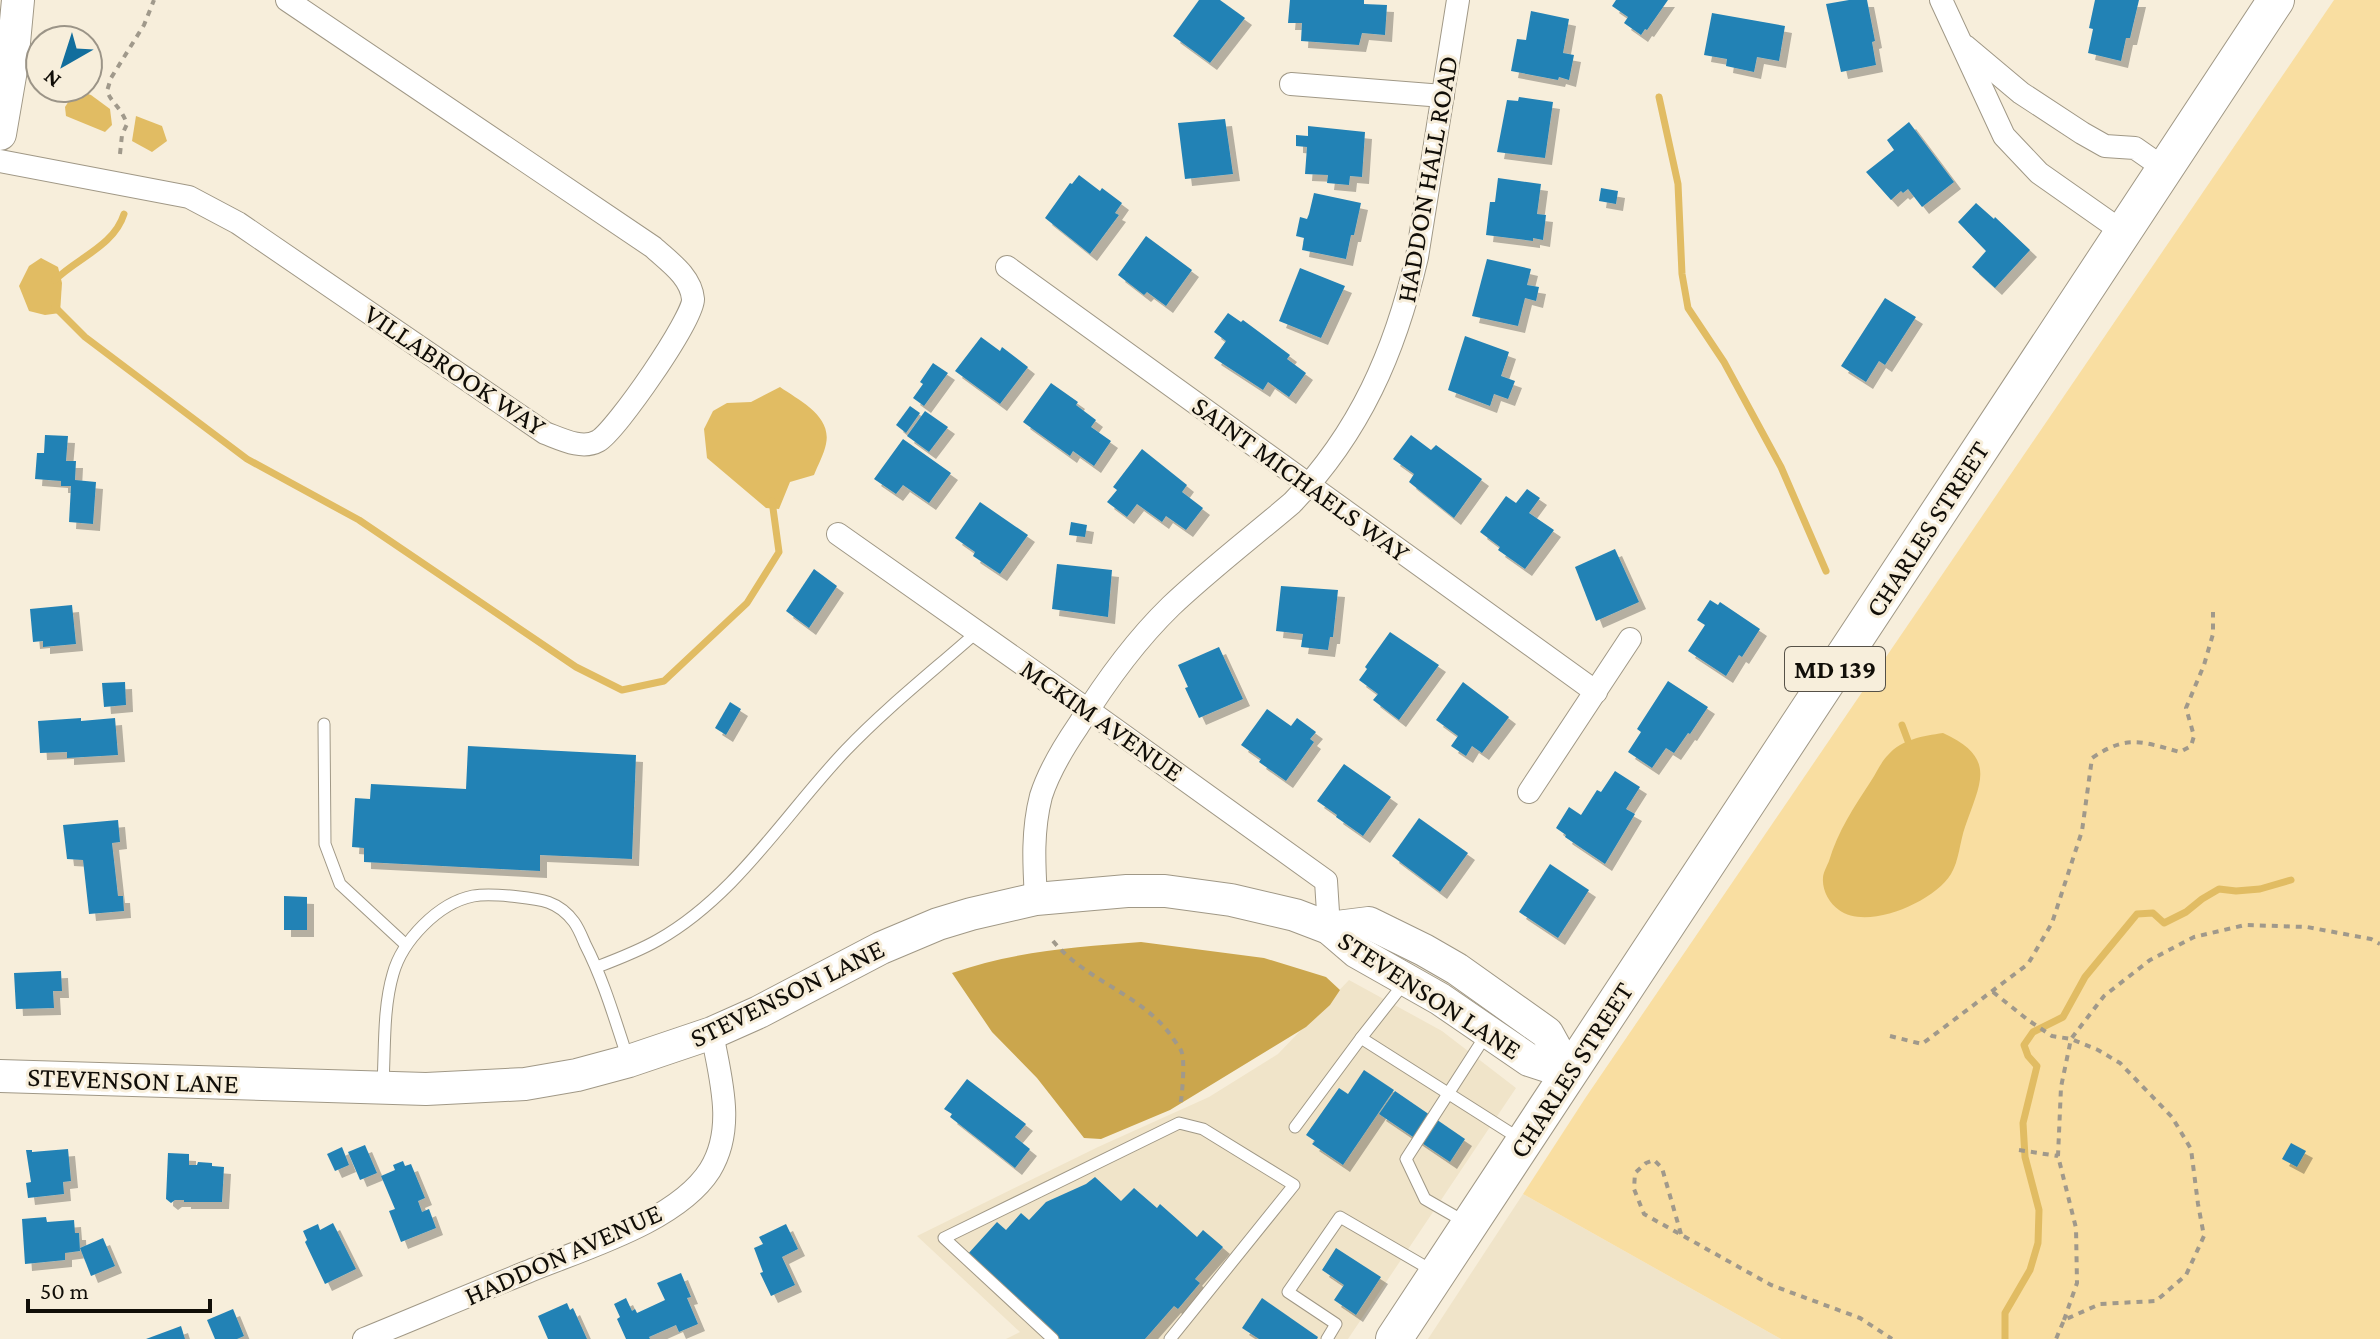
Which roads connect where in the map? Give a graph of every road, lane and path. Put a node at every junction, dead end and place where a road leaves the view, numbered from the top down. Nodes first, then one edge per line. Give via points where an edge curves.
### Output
1 (18, 0) edge
2 (154, 0) edge
3 (287, 0) edge
4 (1458, 0) edge
5 (1941, 0) edge
6 (2276, 0) edge
7 (1961, 43) junction
8 (1291, 84) dead end
9 (1443, 96) junction
10 (0, 134) edge
11 (120, 154) dead end
12 (0, 161) edge
13 (2165, 169) junction
14 (2123, 232) junction
15 (1007, 267) dead end
16 (1309, 485) junction
17 (838, 534) dead end
18 (2213, 612) dead end
19 (977, 632) junction
20 (1630, 639) dead end
21 (1596, 692) junction
22 (1088, 710) junction
23 (324, 724) dead end
24 (1529, 792) dead end
25 (1036, 899) junction
26 (1329, 928) junction
27 (1053, 941) dead end
28 (2380, 944) edge
29 (406, 945) junction
30 (597, 967) junction
31 (1407, 979) junction
32 (1993, 992) junction
33 (1488, 1032) junction
34 (712, 1033) junction
35 (1890, 1036) dead end
36 (1361, 1038) junction
37 (2071, 1039) junction
38 (629, 1061) junction
39 (1569, 1073) junction
40 (0, 1076) edge
41 (383, 1088) junction
42 (1448, 1094) junction
43 (1179, 1123) junction
44 (1295, 1127) dead end
45 (1524, 1142) junction
46 (2019, 1150) dead end
47 (2058, 1156) junction
48 (1469, 1224) junction
49 (1681, 1234) junction
50 (1437, 1274) junction
51 (2064, 1320) junction
52 (1174, 1334) edge
53 (364, 1339) edge
54 (1053, 1339) edge
55 (1190, 1339) edge
56 (1327, 1339) edge
57 (1394, 1339) edge
58 (1892, 1339) edge
59 (2056, 1339) edge

1 - 10 street
2 - 11 path via 107,91 127,124
3 - 12 street, VILLABROOK WAY via 653,247 684,275 693,300 685,324 618,422 597,442 575,444 545,433 238,223 189,197
4 - 9 street, HADDON HALL ROAD
5 - 7 street
6 - 13 main road, CHARLES STREET / MD 139
7 - 13 street via 2021,93 2082,133 2105,146 2135,148
7 - 14 street via 2004,136 2039,173
8 - 9 street
9 - 16 street, HADDON HALL ROAD via 1417,257 1395,337 1366,402
13 - 14 main road, CHARLES STREET / MD 139
14 - 39 main road, CHARLES STREET / MD 139
15 - 16 street, SAINT MICHAELS WAY
16 - 21 street, SAINT MICHAELS WAY
16 - 22 street, HADDON HALL ROAD via 1169,608
17 - 19 street, MCKIM AVENUE
18 - 32 path via 2213,634 2186,708 2194,736 2191,746 2180,752 2138,741 2109,746 2092,758 2082,831 2052,923 2028,964
19 - 22 street, MCKIM AVENUE
19 - 30 lane via 846,750 754,859 690,918 630,955
20 - 21 street
21 - 24 street
22 - 25 street, HADDON HALL ROAD via 1042,795 1033,854
22 - 26 street, MCKIM AVENUE via 1326,881
23 - 29 lane via 325,844 330,858 340,884
25 - 26 street, STEVENSON LANE via 1165,891 1264,906
25 - 34 street, STEVENSON LANE via 909,935
26 - 31 street, STEVENSON LANE via 1357,952
26 - 39 street, STEVENSON LANE via 1369,923 1457,969 1547,1033
27 - 43 path via 1096,979 1132,998 1163,1025 1182,1052
28 - 37 path via 2307,927 2245,925 2194,937 2150,960 2104,996
29 - 30 lane via 449,905 473,896 539,899 558,905 575,923
29 - 41 lane via 388,1000
30 - 38 lane
31 - 33 street, STEVENSON LANE
31 - 36 lane
32 - 35 path via 1922,1044
32 - 37 path via 2052,1036
33 - 39 street, STEVENSON LANE via 1529,1060
33 - 42 lane
34 - 38 street, STEVENSON LANE
34 - 53 street, HADDON AVENUE via 725,1108 722,1140 711,1169 691,1192 648,1222
36 - 42 lane
36 - 44 lane
37 - 47 path via 2061,1087
37 - 51 path via 2120,1063 2172,1117 2191,1149 2204,1236 2186,1275 2156,1301 2100,1304
38 - 41 street, STEVENSON LANE via 525,1084
39 - 45 main road, CHARLES STREET / MD 139
40 - 41 street, STEVENSON LANE
42 - 45 lane
42 - 48 lane via 1406,1159 1425,1199
43 - 52 lane via 1203,1129 1294,1185
43 - 54 lane via 944,1238
45 - 48 main road, CHARLES STREET / MD 139
46 - 47 path
47 - 51 path via 2076,1228 2077,1283
48 - 50 main road, CHARLES STREET / MD 139
49 - 49 path via 1662,1168 1654,1160 1646,1163 1635,1173 1634,1189 1644,1214
49 - 58 path via 1771,1285 1860,1318
50 - 56 lane via 1340,1217 1288,1292 1336,1324
50 - 57 main road, CHARLES STREET / MD 139
51 - 59 path
52 - 55 lane

